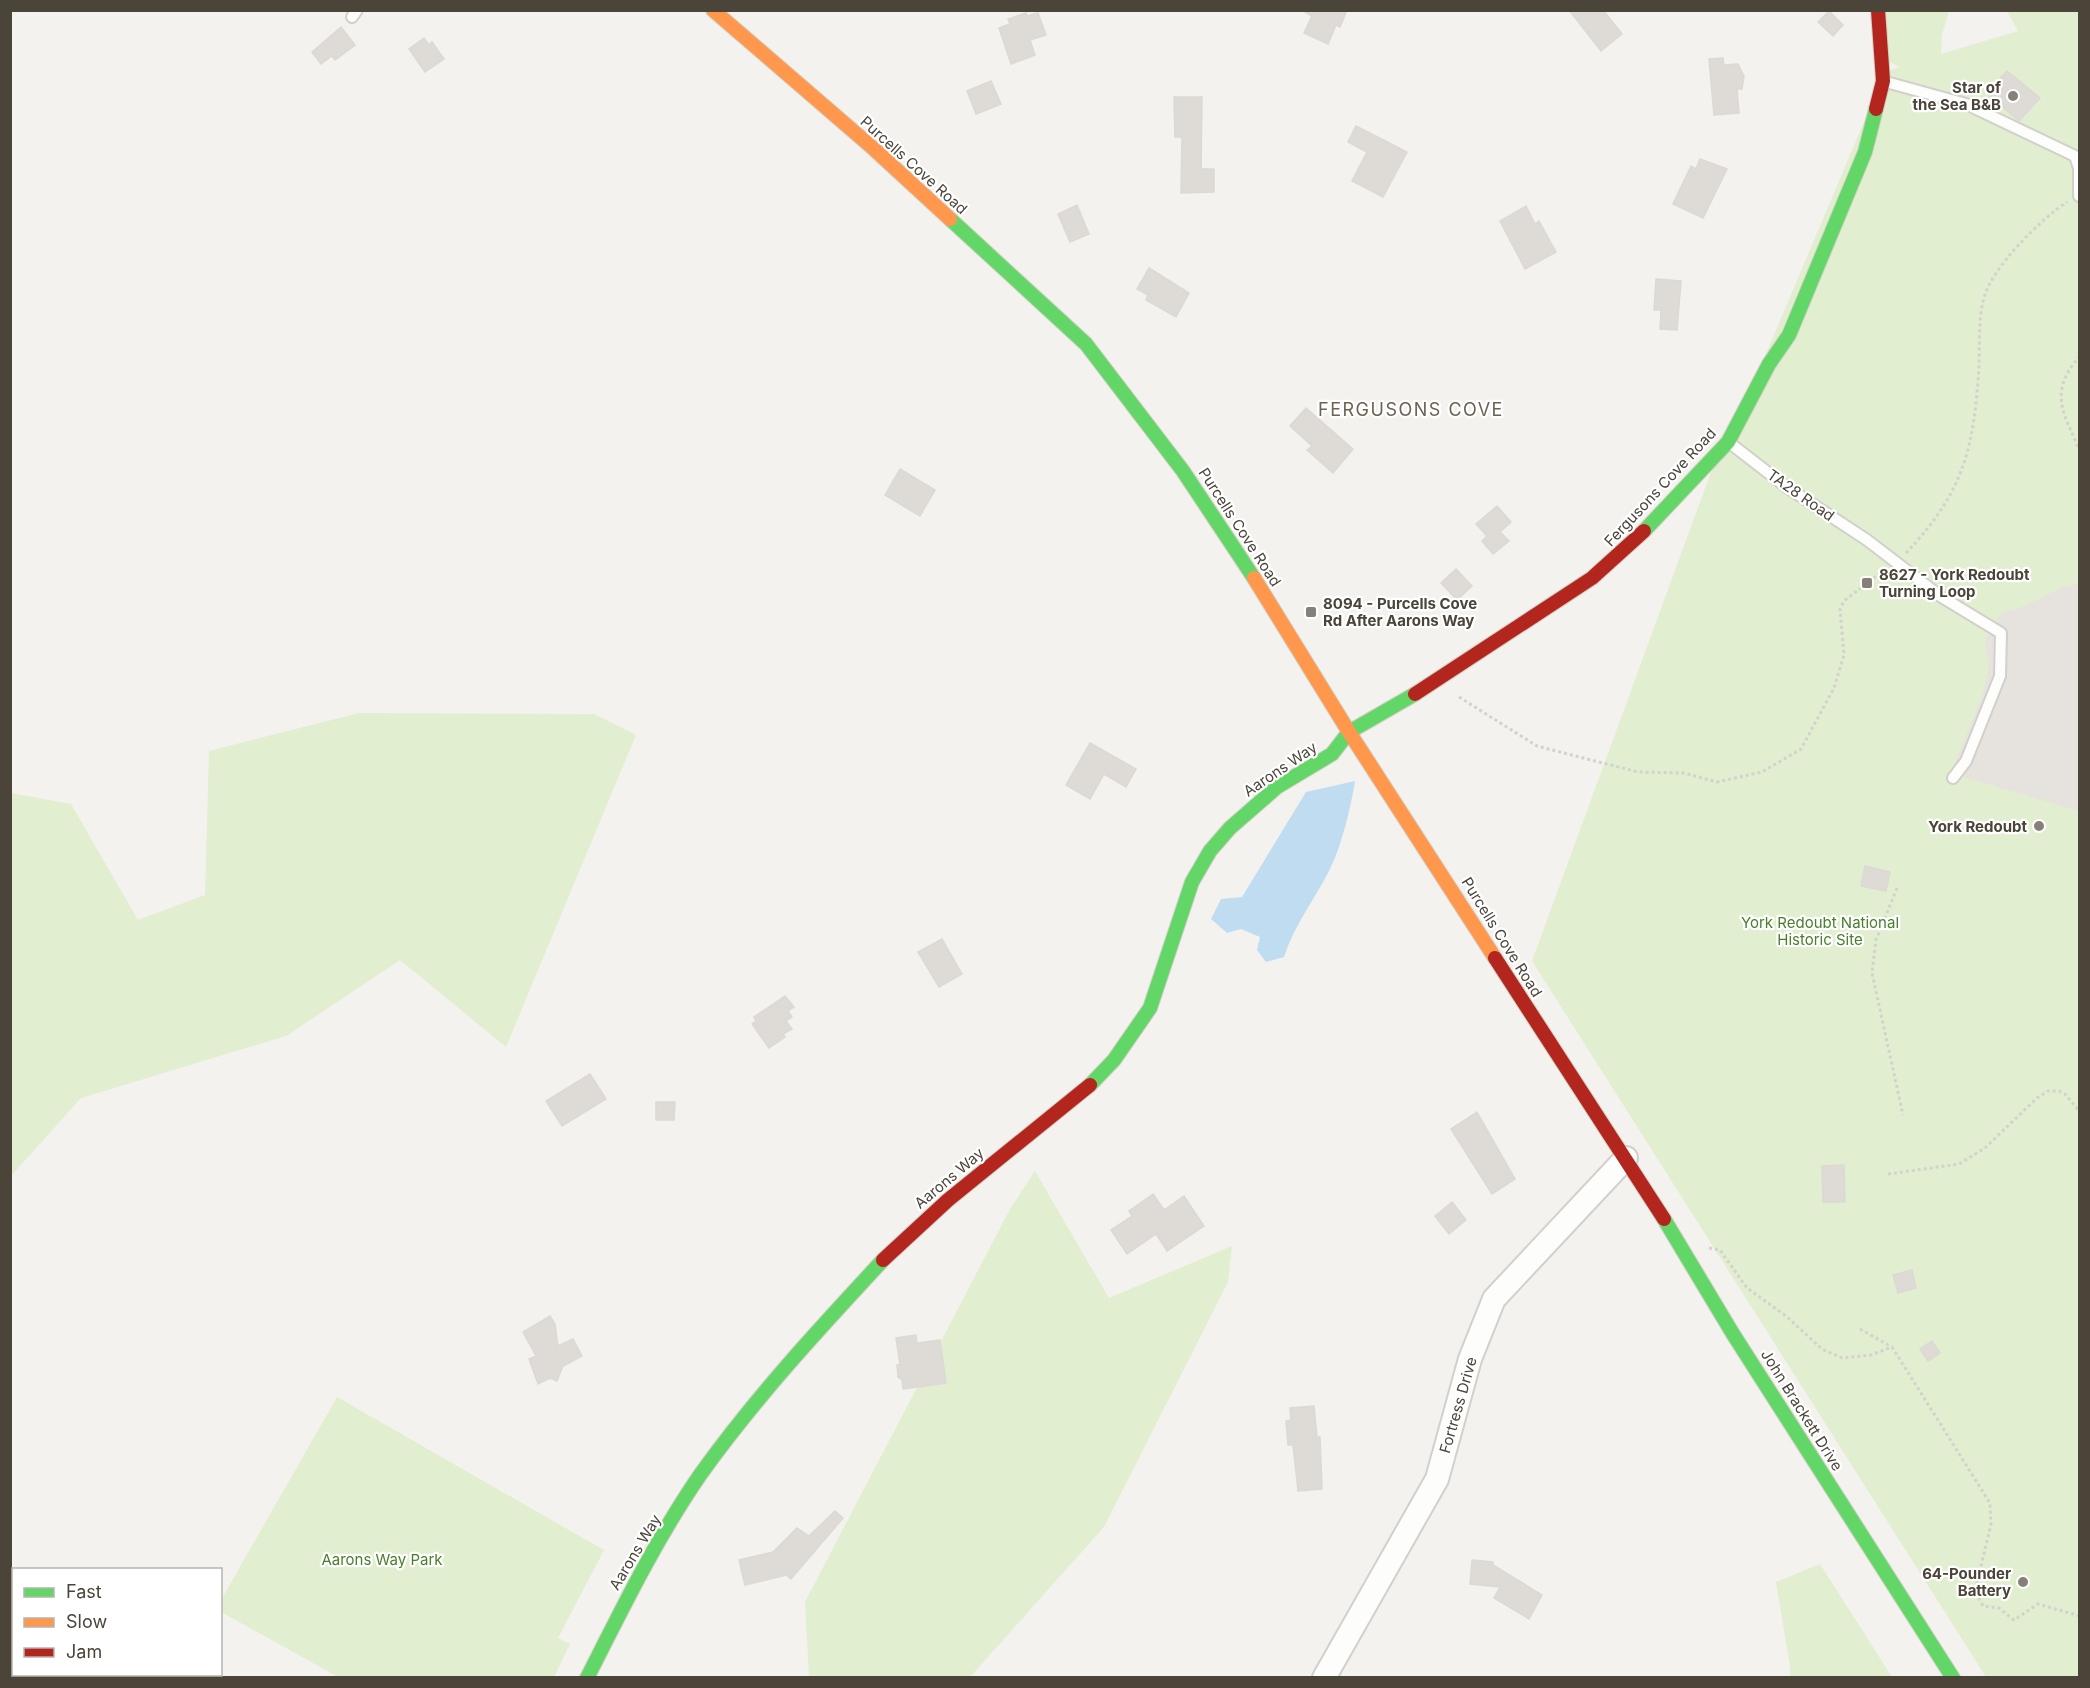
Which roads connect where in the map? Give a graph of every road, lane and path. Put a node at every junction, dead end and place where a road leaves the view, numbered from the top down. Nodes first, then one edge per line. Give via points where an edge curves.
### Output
1 (713, 10) edge
2 (1878, 10) edge
3 (1883, 81) junction
4 (2079, 196) edge
5 (2079, 356) edge
6 (1728, 442) junction
7 (2079, 451) edge
8 (1893, 563) junction
9 (1436, 682) junction
10 (1349, 732) junction
11 (1953, 778) dead end
12 (1897, 888) dead end
13 (2079, 1112) edge
14 (1903, 1115) dead end
15 (1626, 1158) junction
16 (1888, 1174) dead end
17 (1705, 1249) dead end
18 (1860, 1329) dead end
19 (1892, 1347) junction
20 (2079, 1616) edge
21 (587, 1677) edge
22 (1324, 1677) edge
23 (1953, 1677) edge

1 - 10 street, Purcells Cove Road via 874,150 1086,344 1183,471 1282,621
2 - 3 street, Fergusons Cove Road
3 - 4 lane via 1966,104 2074,156 2079,168
3 - 6 street, Fergusons Cove Road via 1865,152 1789,336 1769,364
4 - 8 path via 2050,215 1997,272 1987,289 1982,308 1976,411 1964,468 1934,522
5 - 7 path via 2065,374 2060,395
6 - 8 lane, TA28 Road
6 - 9 street, Fergusons Cove Road via 1622,554
8 - 9 path via 1844,601 1840,609 1844,655 1834,688 1802,749 1762,772 1717,782 1684,773 1638,772 1537,746
8 - 11 lane, TA28 Road via 2001,633 2000,676 1966,761
9 - 10 street, Fergusons Cove Road
10 - 15 street, Purcells Cove Road
10 - 21 street, Aarons Way via 1332,754 1254,805 1210,851 1192,882 1150,1008 1114,1059 1092,1083 888,1254 774,1378 700,1476 639,1575
12 - 14 path via 1876,940 1872,973
13 - 16 path via 2065,1094 2048,1091 1984,1148 1959,1164
15 - 22 street, Fortress Drive via 1494,1299 1470,1359 1437,1479
15 - 23 street, John Brackett Drive via 1733,1334
17 - 19 path via 1720,1250 1747,1288 1822,1349 1842,1358 1871,1355
18 - 19 path
19 - 20 path via 1990,1503 1991,1524 1975,1591 1983,1606 2000,1608 2014,1620 2038,1604

